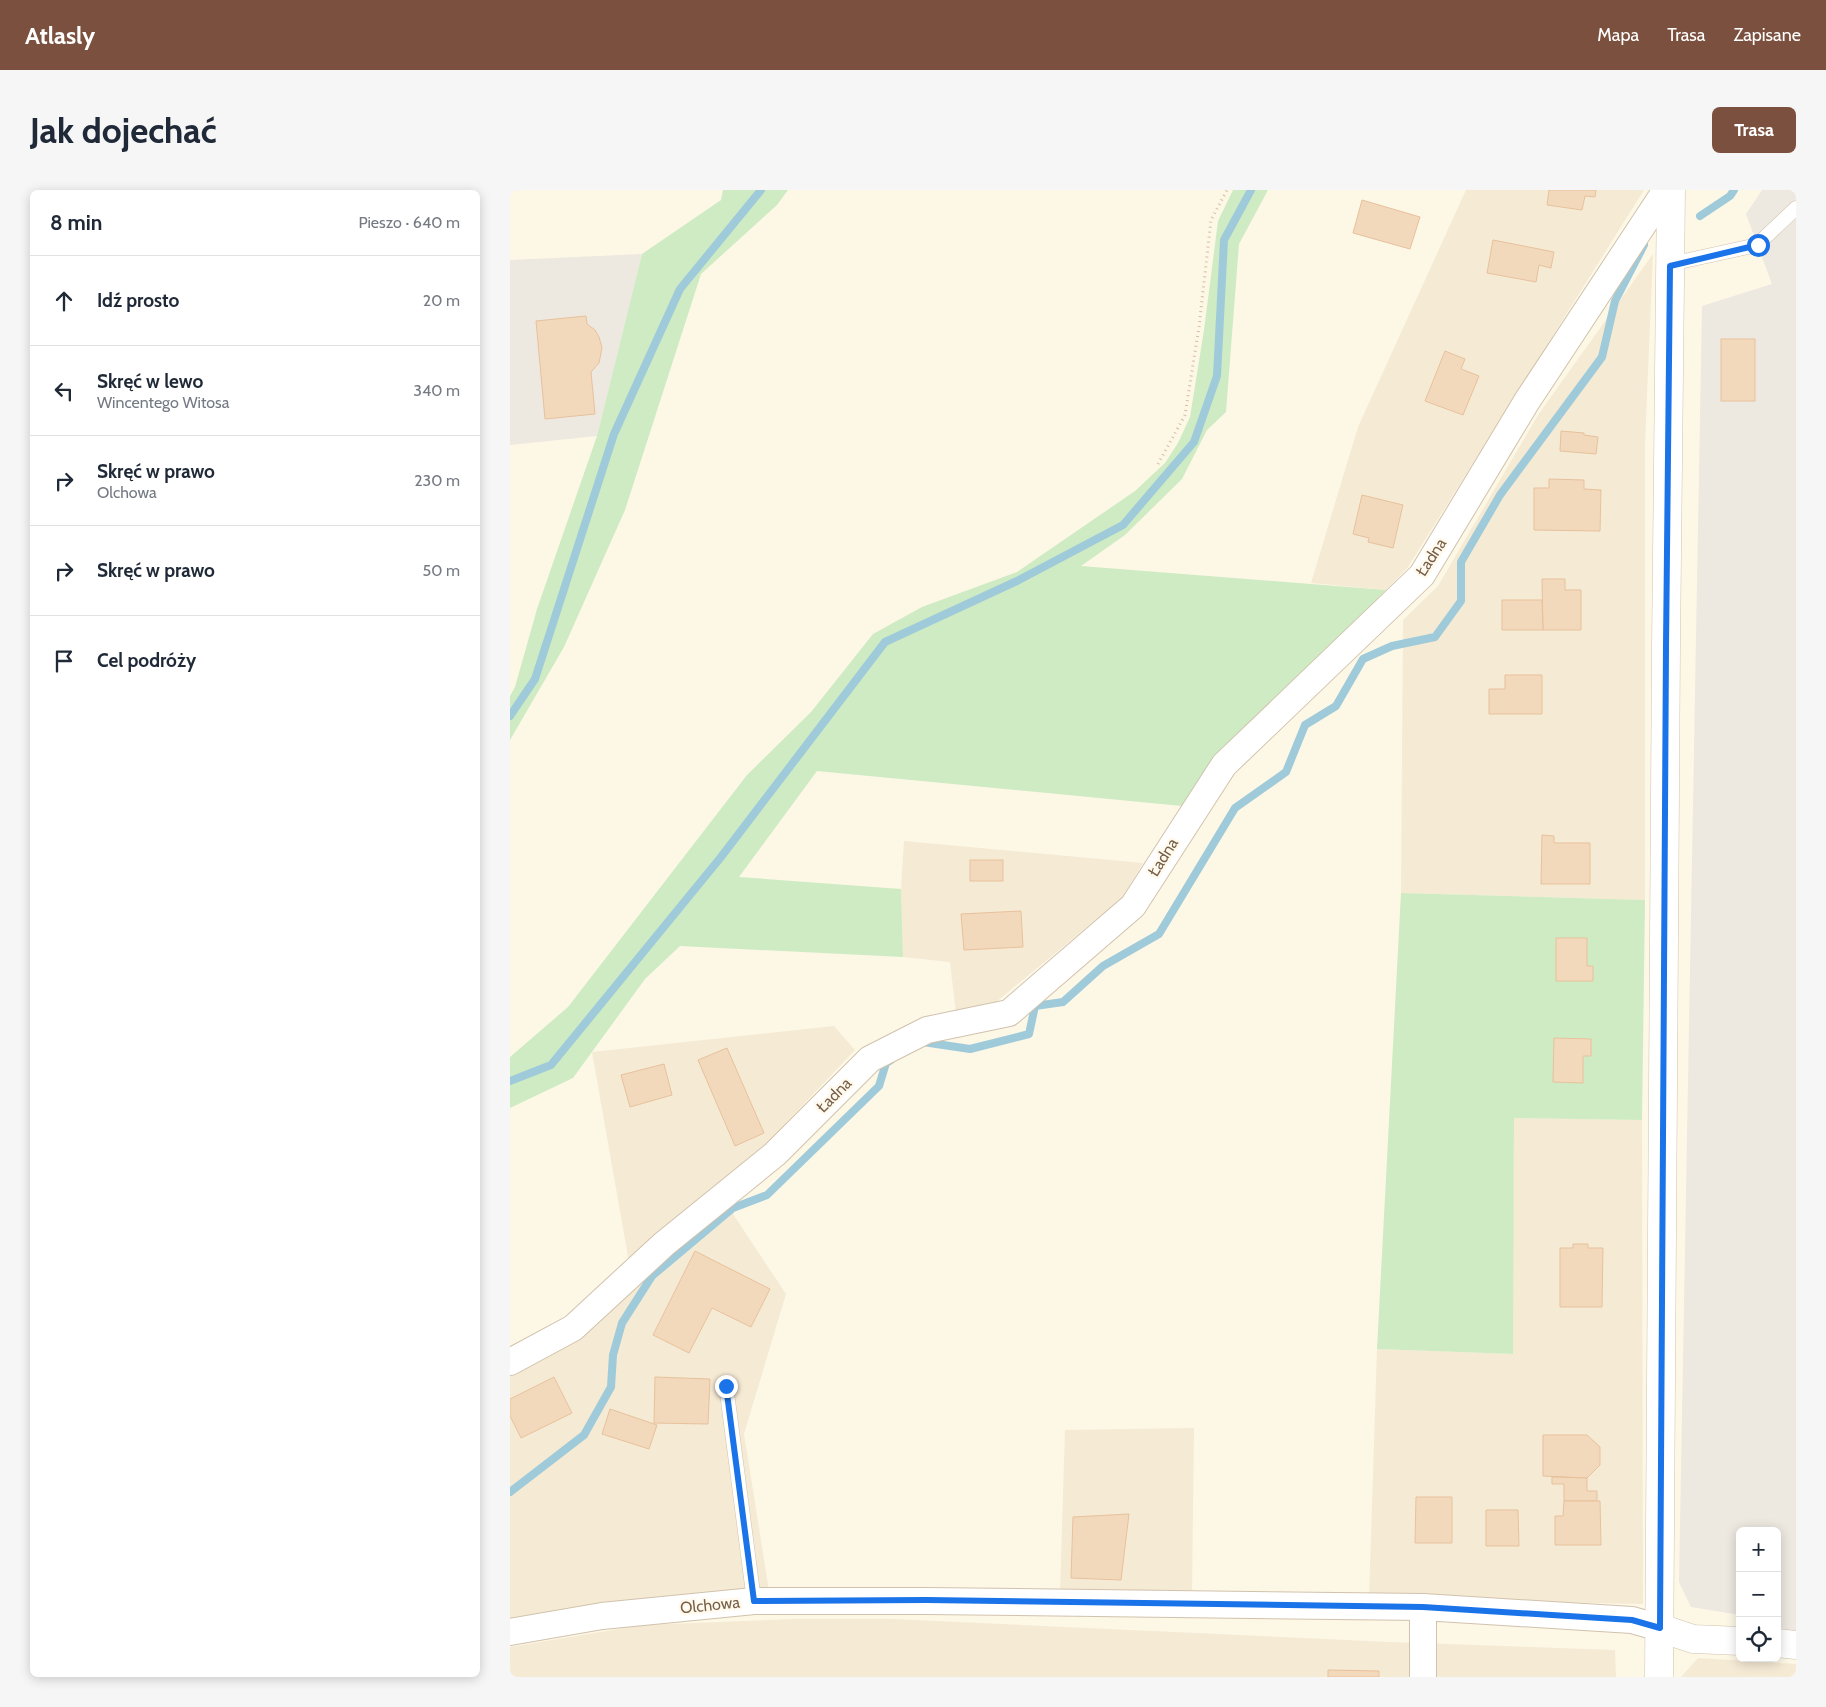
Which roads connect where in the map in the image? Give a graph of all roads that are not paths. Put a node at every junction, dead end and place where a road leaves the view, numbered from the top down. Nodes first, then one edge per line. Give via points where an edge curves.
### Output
1 (1666, 190) edge
2 (1671, 190) edge
3 (1796, 208) edge
4 (1670, 266) junction
5 (510, 1362) edge
6 (726, 1386) dead end
7 (754, 1601) junction
8 (1423, 1607) junction
9 (1660, 1628) junction
10 (510, 1632) edge
11 (1736, 1641) edge
12 (1781, 1644) edge
13 (1796, 1645) edge
14 (1423, 1677) edge
15 (1659, 1677) edge

1 - 5 street, Ładna via 1527,401 1422,576 1224,765 1133,906 1009,1013 927,1030 870,1059 775,1154 664,1244 573,1328
2 - 4 street
3 - 4 lane via 1758,245
4 - 9 street
6 - 7 lane
7 - 8 street, Olchowa via 926,1600
7 - 10 street, Olchowa via 602,1616
8 - 9 street, Olchowa via 1632,1620
8 - 14 street
9 - 11 street via 1693,1639
9 - 15 street
12 - 13 street

